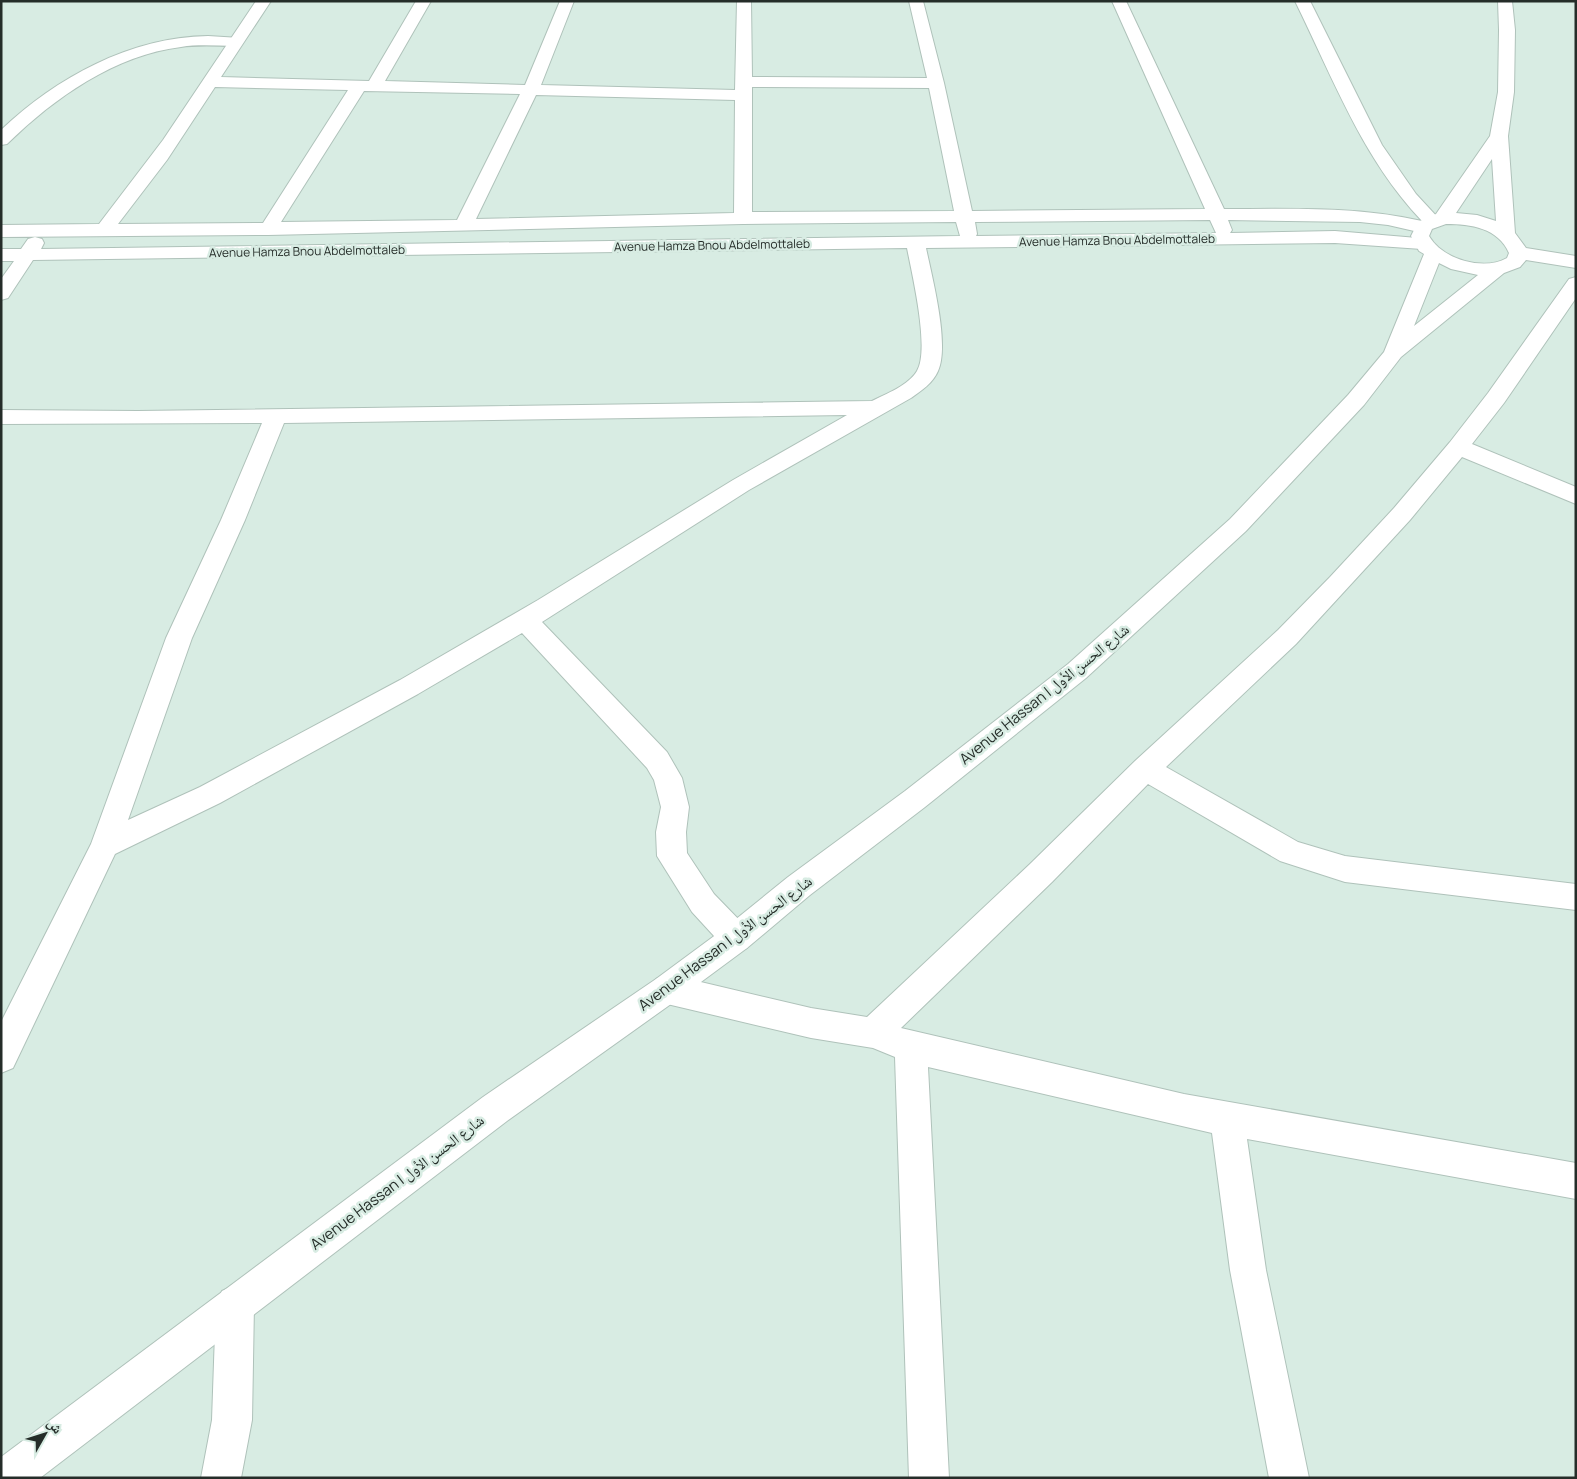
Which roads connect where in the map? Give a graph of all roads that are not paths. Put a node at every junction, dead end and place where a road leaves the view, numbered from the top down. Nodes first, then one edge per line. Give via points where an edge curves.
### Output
1 (264, 1) edge
2 (424, 1) edge
3 (567, 1) edge
4 (744, 1) edge
5 (916, 1) edge
6 (1119, 1) edge
7 (1302, 1) edge
8 (1505, 1) edge
9 (235, 41) junction
10 (209, 82) junction
11 (936, 83) junction
12 (367, 85) junction
13 (744, 88) junction
14 (532, 89) junction
15 (1499, 136) junction
16 (1, 140) edge
17 (1217, 214) junction
18 (963, 217) junction
19 (743, 218) junction
20 (464, 224) junction
21 (105, 229) junction
22 (268, 229) junction
23 (45, 230) junction
24 (1, 231) edge
25 (1430, 233) junction
26 (1506, 233) junction
27 (1227, 238) junction
28 (970, 242) junction
29 (915, 243) junction
30 (1519, 253) junction
31 (1, 255) edge
32 (27, 255) junction
33 (1576, 262) edge
34 (1499, 268) junction
35 (1576, 283) edge
36 (1, 294) edge
37 (1394, 353) junction
38 (876, 408) junction
39 (276, 416) junction
40 (1, 417) edge
41 (1458, 447) junction
42 (1576, 496) edge
43 (525, 620) junction
44 (1145, 769) junction
45 (105, 845) junction
46 (1576, 897) edge
47 (736, 938) junction
48 (667, 989) junction
49 (872, 1033) junction
50 (912, 1047) junction
51 (1, 1057) edge
52 (1227, 1118) junction
53 (1576, 1181) edge
54 (235, 1304) junction
55 (7, 1478) edge
56 (221, 1478) edge
57 (929, 1478) edge
58 (1289, 1478) edge

1 - 9 street
2 - 12 street
3 - 14 street
4 - 13 street
5 - 11 street
6 - 17 street
7 - 25 street via 1372,144
8 - 15 street, Avenue Hassan I شارع الحسن الأول via 1506,92
9 - 10 street
9 - 16 street via 180,42 149,48 118,61 44,102
10 - 12 street
10 - 21 street via 154,165
11 - 13 street
11 - 18 street
12 - 14 street
12 - 22 street
13 - 14 street
13 - 19 street
14 - 20 street
15 - 25 street, Avenue Hassan I شارع الحسن الأول
15 - 26 street, Avenue Hassan I شارع الحسن الأول
17 - 18 street
17 - 25 street via 1388,218
17 - 27 street
18 - 19 street
18 - 28 street
19 - 20 street
20 - 22 street
21 - 22 street
21 - 23 street
23 - 24 street
23 - 32 street
25 - 26 street via 1476,220
25 - 27 street, Avenue Hamza Bnou Abdelmottaleb
25 - 34 street via 1448,262 1465,267
25 - 37 street, Avenue Hassan I شارع الحسن الأول
26 - 30 street via 1516,243
27 - 28 street, Avenue Hamza Bnou Abdelmottaleb
28 - 29 street, Avenue Hamza Bnou Abdelmottaleb
29 - 32 street, Avenue Hamza Bnou Abdelmottaleb
29 - 38 street via 932,343 930,368 903,394
30 - 33 street
30 - 34 street, Avenue Hassan I شارع الحسن الأول via 1514,262
31 - 32 street, Avenue Hamza Bnou Abdelmottaleb
32 - 36 street
34 - 37 street, Avenue Hassan I شارع الحسن الأول
35 - 41 street
37 - 47 street, Avenue Hassan I شارع الحسن الأول via 1349,407 1238,525 1077,671
38 - 39 street
38 - 43 street via 740,485
39 - 40 street
39 - 45 street via 179,638
41 - 42 street
41 - 44 street via 1402,514 1287,637
43 - 45 street via 210,795
43 - 47 street via 657,760 668,778 675,807 672,856 704,904
44 - 46 street via 1290,852 1344,869
44 - 49 street
45 - 51 street
47 - 48 street, Avenue Hassan I شارع الحسن الأول
48 - 49 street via 811,1023
48 - 54 street, Avenue Hassan I شارع الحسن الأول via 495,1109
49 - 50 street
50 - 52 street
50 - 57 street
52 - 53 street
52 - 58 street via 1248,1270
54 - 55 street, Avenue Hassan I شارع الحسن الأول
54 - 56 street via 232,1420

